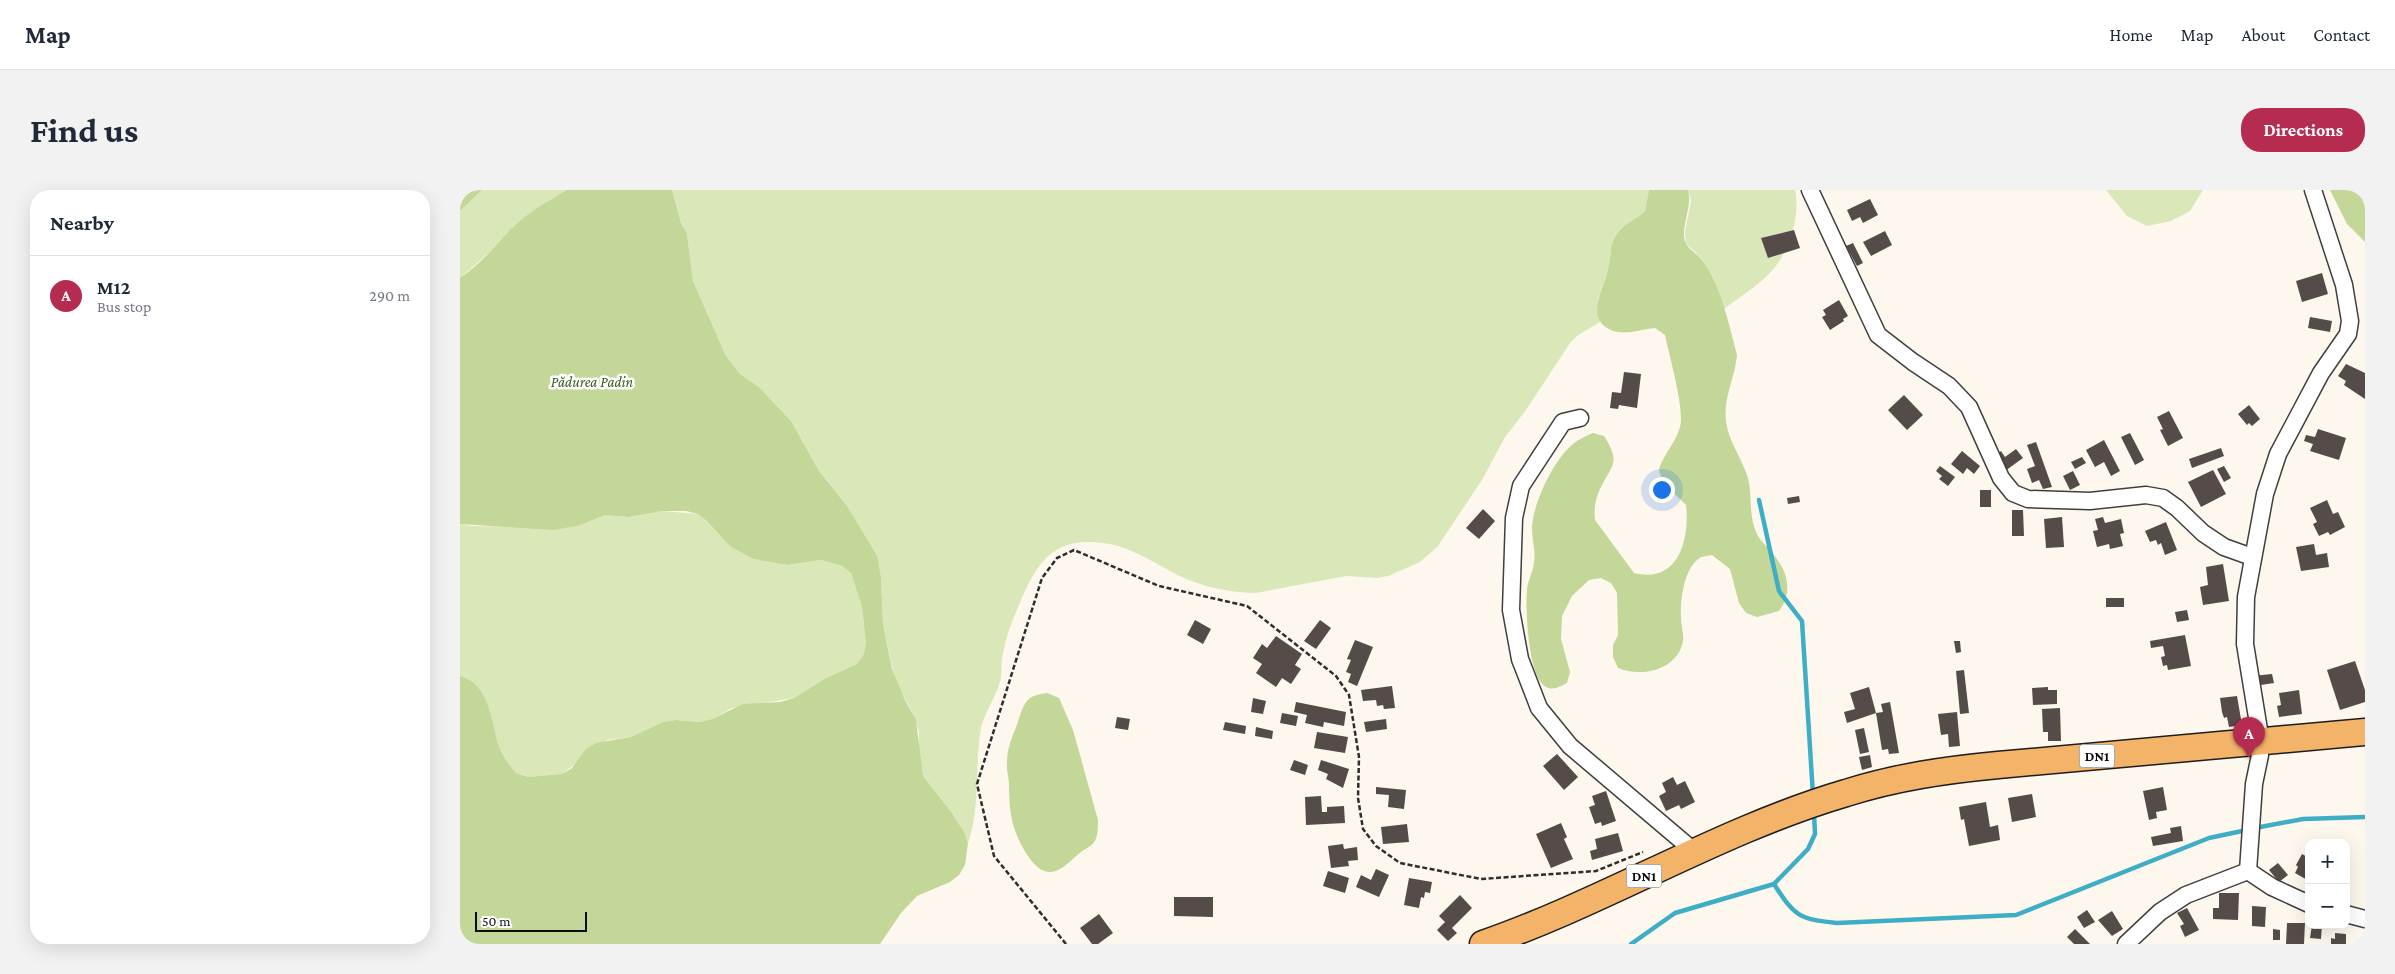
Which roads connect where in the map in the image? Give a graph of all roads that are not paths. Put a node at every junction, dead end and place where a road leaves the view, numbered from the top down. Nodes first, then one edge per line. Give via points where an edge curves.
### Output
1 (1810, 190) edge
2 (2313, 190) edge
3 (1580, 418) dead end
4 (2252, 557) junction
5 (2365, 732) edge
6 (2365, 746) edge
7 (2261, 748) junction
8 (1806, 813) junction
9 (1695, 852) junction
10 (2248, 871) junction
11 (2305, 902) edge
12 (2350, 915) edge
13 (2365, 919) edge
14 (1483, 944) edge
15 (1522, 944) edge
16 (2126, 944) edge

1 - 4 street via 1878,335 1948,386 1968,407 2001,478 2013,493 2028,499 2146,495 2163,498 2217,542
2 - 4 street via 2344,285 2350,321 2348,334 2321,373 2278,454 2265,494
3 - 9 street via 1563,422 1521,486 1514,518 1511,610 1520,659 1539,708 1570,746
4 - 7 street via 2246,597 2245,644
5 - 7 main road, DN1
6 - 7 main road, DN1
7 - 8 main road, DN1 via 1941,771 1892,780
7 - 10 street via 2254,784
8 - 9 main road, DN1
8 - 15 main road, DN1 via 1753,842
9 - 14 main road, DN1 via 1539,923
10 - 11 street via 2272,887
10 - 16 street via 2186,895 2160,912
12 - 13 street

